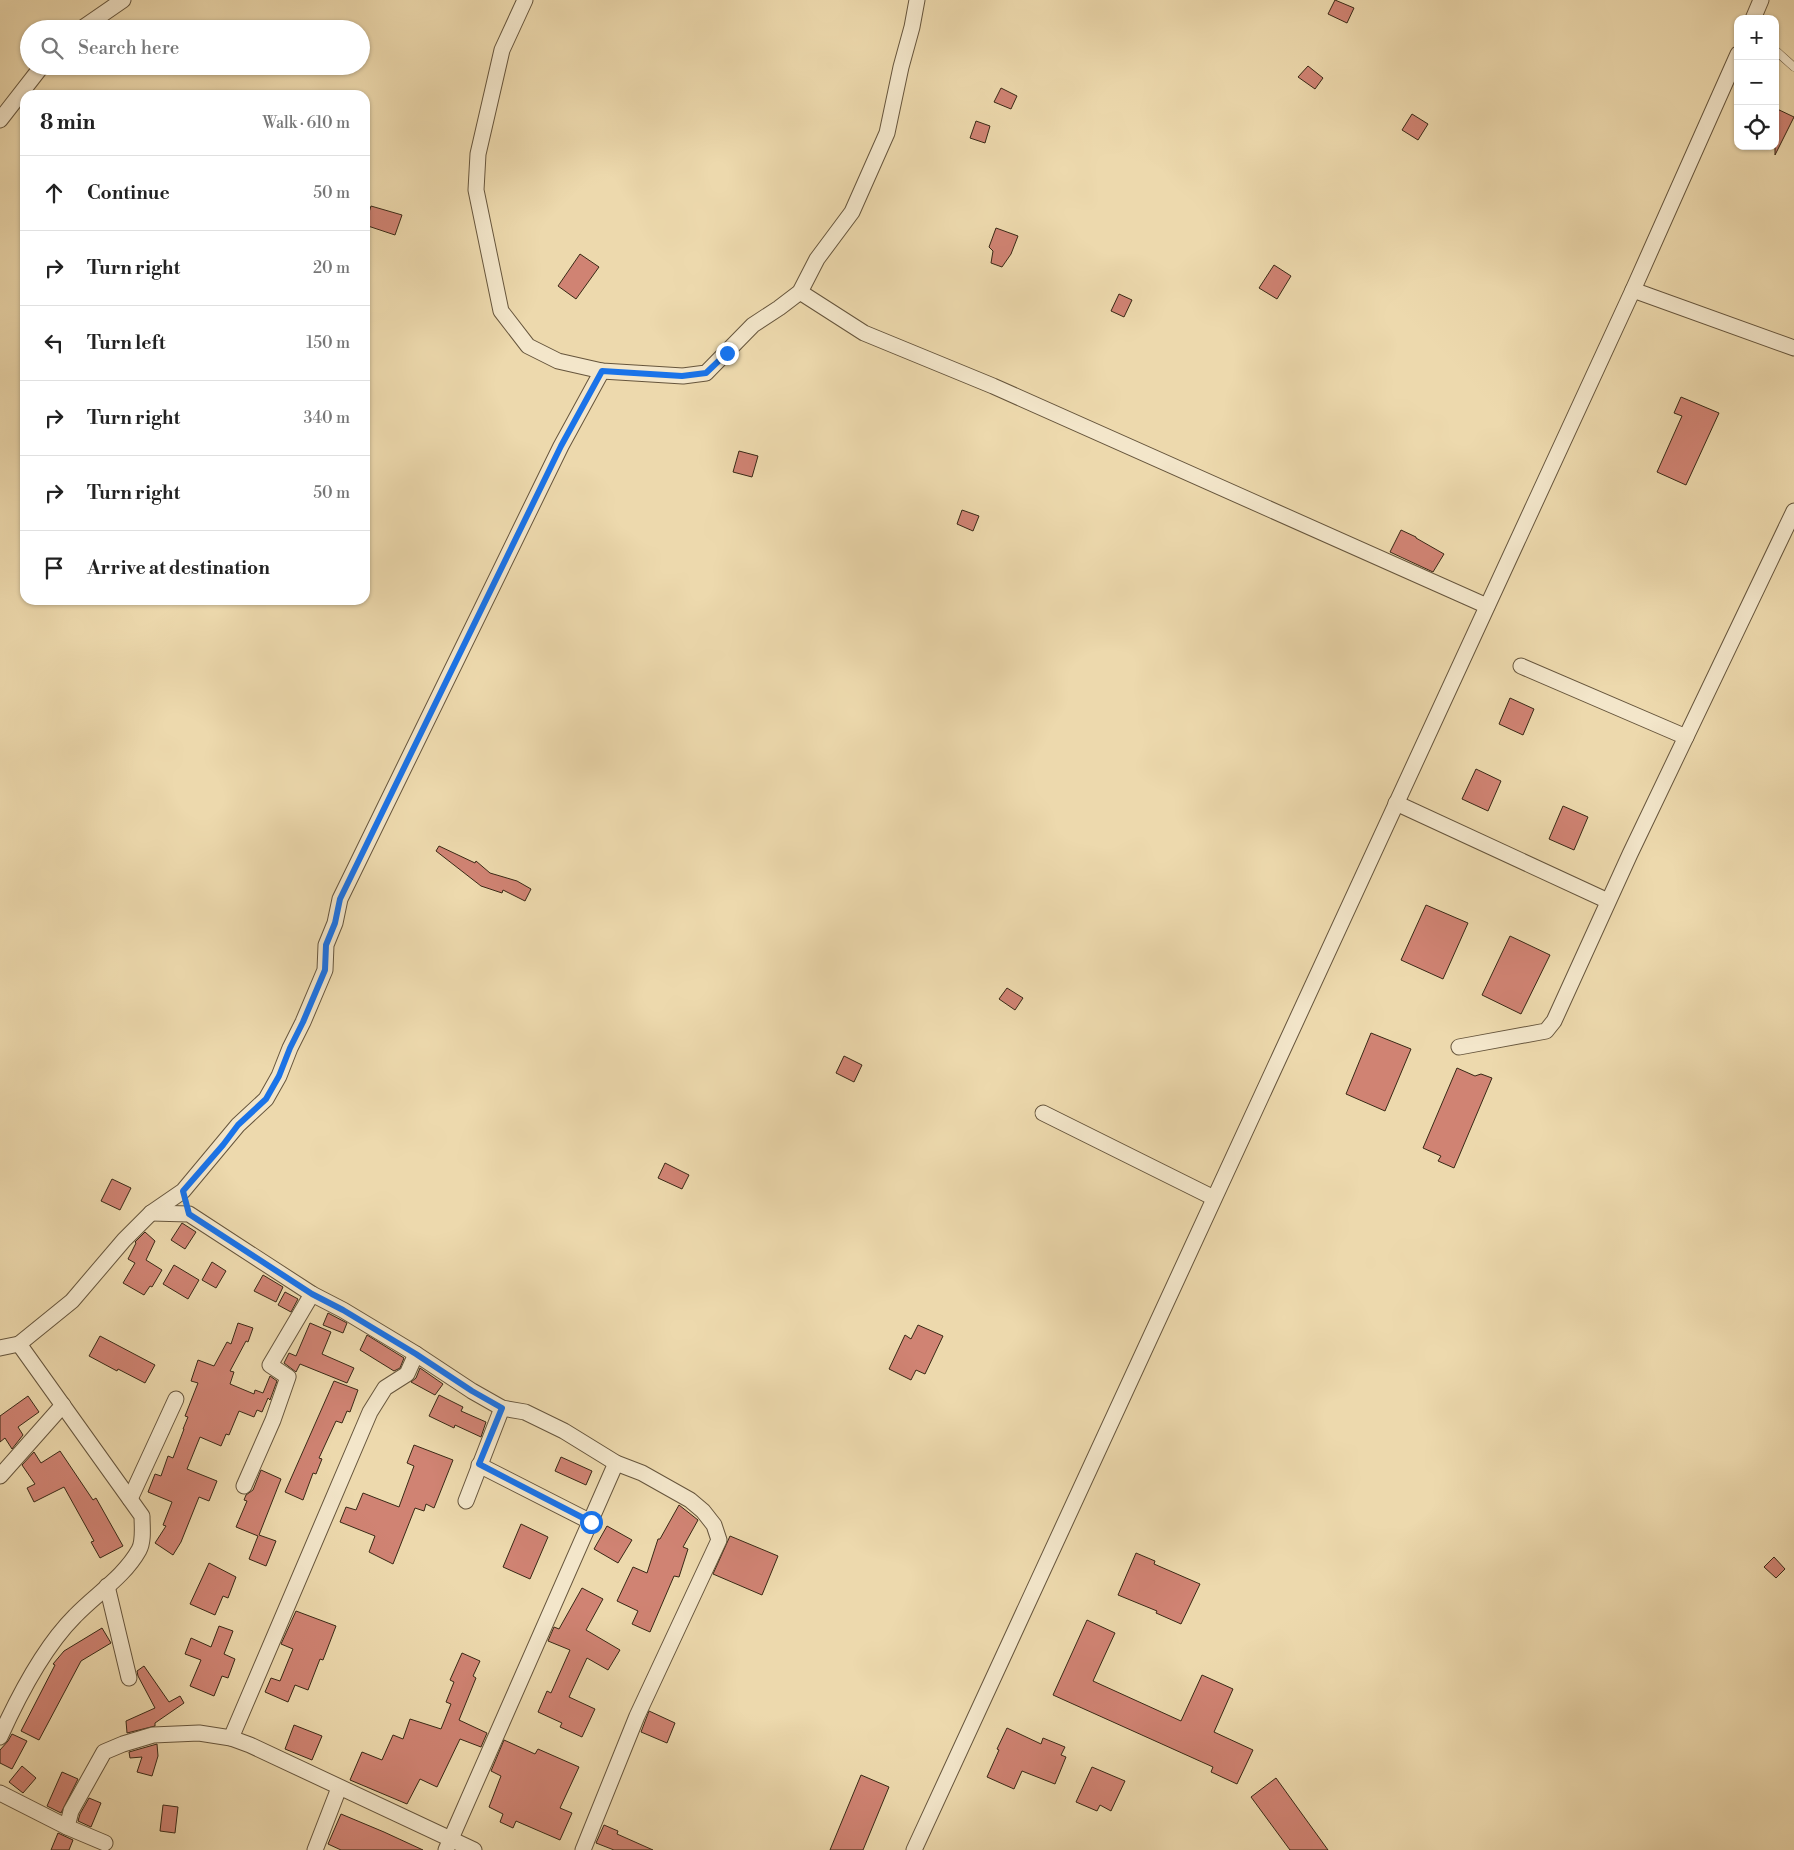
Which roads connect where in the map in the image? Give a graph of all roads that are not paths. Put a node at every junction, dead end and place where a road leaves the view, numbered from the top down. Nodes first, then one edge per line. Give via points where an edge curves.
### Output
1 (123, 0) edge
2 (525, 0) edge
3 (916, 0) edge
4 (1761, 0) edge
5 (1755, 15) edge
6 (94, 20) edge
7 (1779, 54) edge
8 (1735, 60) edge
9 (1794, 67) edge
10 (35, 75) edge
11 (23, 90) edge
12 (20, 94) edge
13 (0, 120) edge
14 (1633, 290) junction
15 (800, 292) junction
16 (1794, 348) edge
17 (602, 371) junction
18 (1794, 511) edge
19 (1487, 606) junction
20 (1520, 666) dead end
21 (1686, 737) junction
22 (1396, 803) junction
23 (1608, 901) junction
24 (1459, 1047) dead end
25 (1042, 1113) dead end
26 (183, 1191) junction
27 (1214, 1198) junction
28 (151, 1213) junction
29 (189, 1214) junction
30 (312, 1294) junction
31 (19, 1344) junction
32 (0, 1348) edge
33 (416, 1354) junction
34 (176, 1399) dead end
35 (63, 1405) junction
36 (502, 1408) junction
37 (616, 1463) junction
38 (479, 1464) junction
39 (0, 1476) edge
40 (244, 1486) dead end
41 (130, 1499) junction
42 (466, 1501) dead end
43 (591, 1522) junction
44 (107, 1586) junction
45 (129, 1678) dead end
46 (0, 1737) edge
47 (231, 1738) junction
48 (339, 1788) junction
49 (0, 1793) edge
50 (67, 1826) junction
51 (105, 1843) dead end
52 (449, 1844) edge
53 (315, 1850) edge
54 (474, 1850) edge
55 (583, 1850) edge
56 (914, 1850) edge

1 - 6 street
2 - 17 street via 502,50 478,154 476,190 501,311 528,346 558,361
3 - 15 street via 887,133 852,212 817,259
4 - 5 street
7 - 9 lane
8 - 14 street
10 - 11 street
12 - 13 street
14 - 16 street
14 - 19 street
15 - 17 street via 754,325 706,373 682,376
15 - 19 street via 864,333 993,386
17 - 26 street via 561,446 340,899 326,945 325,970 279,1076 266,1099 238,1125
18 - 21 street
19 - 22 street
20 - 21 street
21 - 23 street
22 - 23 street
22 - 27 street
23 - 24 street via 1554,1021 1546,1031
25 - 27 street
26 - 28 street
26 - 29 street
27 - 56 street
28 - 29 street
28 - 31 street via 72,1301
29 - 30 street
30 - 33 street
30 - 40 street via 270,1365 288,1377
31 - 32 street
31 - 35 street
33 - 36 street
33 - 47 street via 407,1374 385,1388 370,1412
34 - 41 street
35 - 39 street
35 - 41 street
36 - 37 street via 525,1412 564,1430
36 - 38 street
37 - 43 street
37 - 55 street via 642,1473 690,1500 714,1525 719,1540 637,1716
38 - 42 street
38 - 43 street
41 - 44 street via 142,1516 140,1547 129,1566
43 - 52 street
44 - 45 street
44 - 46 street via 73,1617 46,1652 16,1701
47 - 48 street
47 - 50 street via 199,1733 153,1735 104,1752 71,1811
48 - 52 street
48 - 53 street
49 - 50 street
50 - 51 street
52 - 54 street

